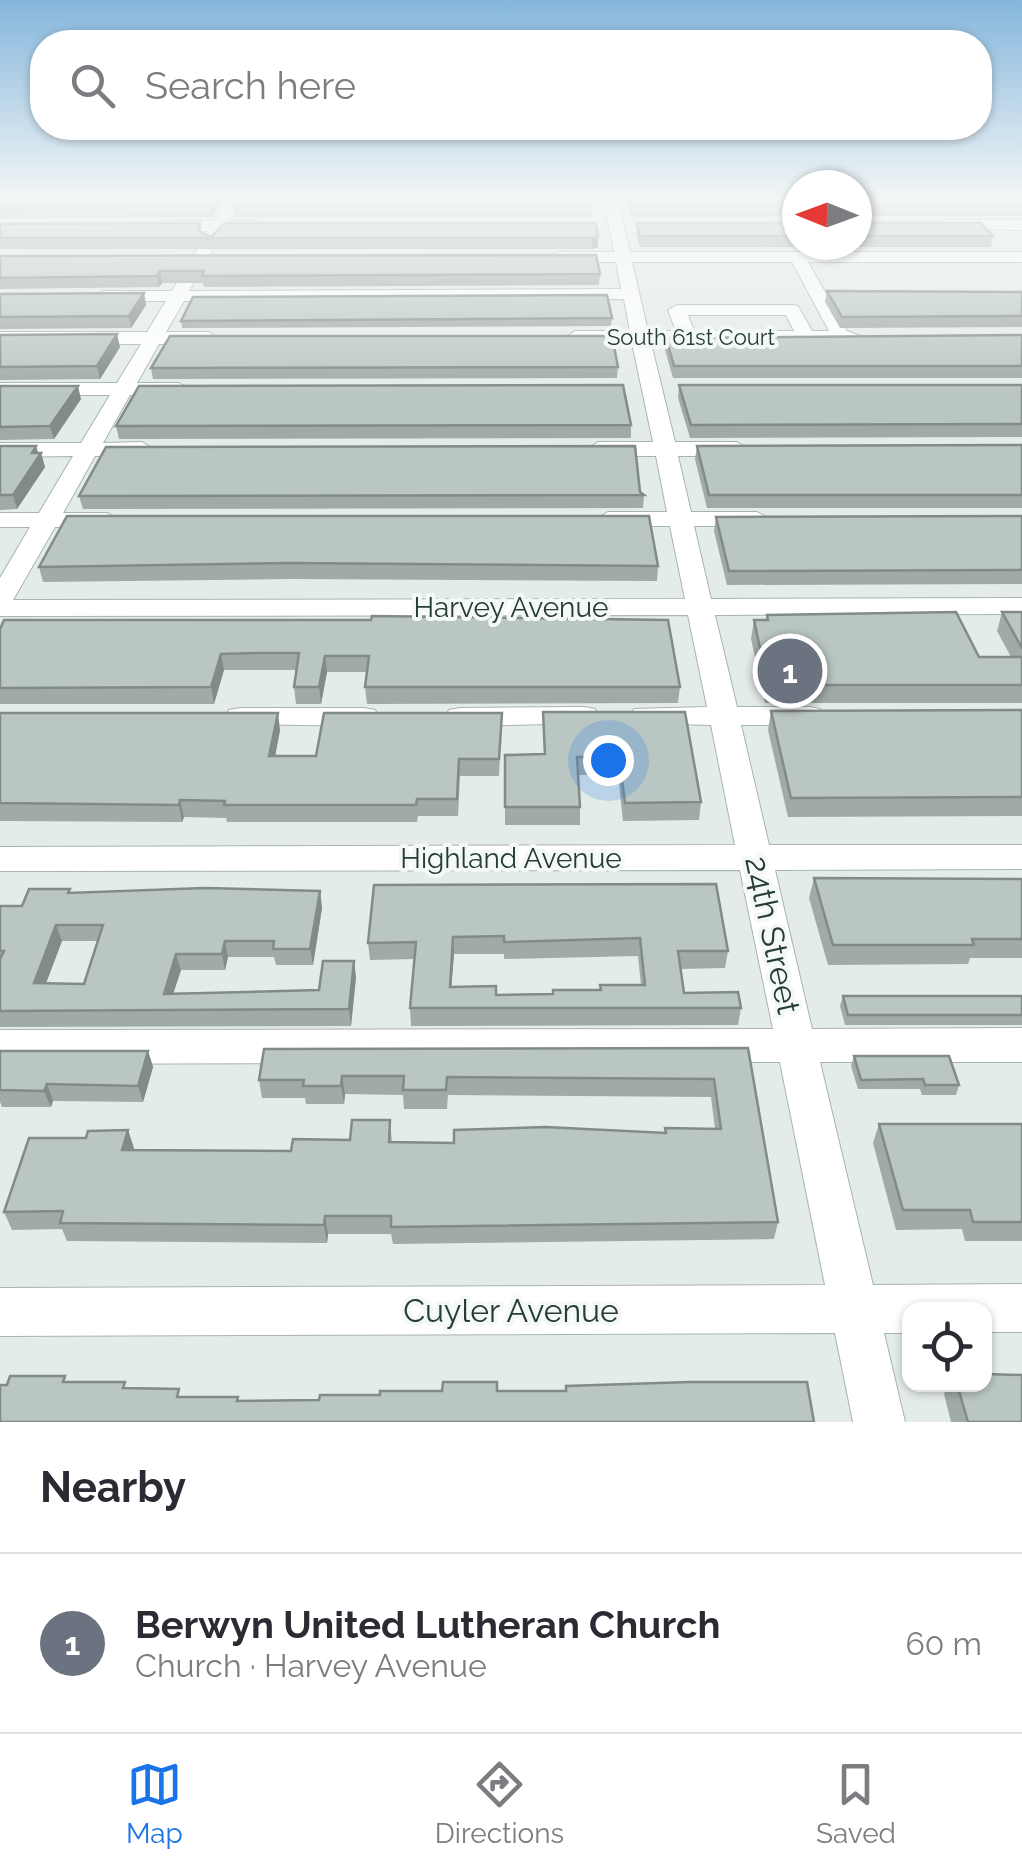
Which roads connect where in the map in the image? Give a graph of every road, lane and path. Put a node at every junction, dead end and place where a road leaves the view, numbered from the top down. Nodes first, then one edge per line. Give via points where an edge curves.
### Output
1 (204, 264) edge
2 (626, 264) edge
3 (802, 264) edge
4 (632, 294) junction
5 (78, 296) edge
6 (178, 296) junction
7 (682, 324) junction
8 (802, 330) junction
9 (564, 337) edge
10 (642, 337) junction
11 (841, 337) junction
12 (877, 337) edge
13 (0, 338) edge
14 (154, 338) junction
15 (232, 338) edge
16 (0, 389) edge
17 (124, 389) junction
18 (203, 389) edge
19 (766, 448) edge
20 (170, 449) edge
21 (567, 449) edge
22 (667, 449) junction
23 (0, 450) edge
24 (88, 450) junction
25 (682, 519) junction
26 (782, 519) edge
27 (0, 520) edge
28 (47, 520) junction
29 (130, 520) edge
30 (584, 520) edge
31 (0, 600) edge
32 (1022, 606) edge
33 (701, 607) junction
34 (0, 608) edge
35 (725, 716) junction
36 (844, 716) edge
37 (216, 717) edge
38 (392, 717) edge
39 (431, 717) edge
40 (1022, 856) edge
41 (756, 857) junction
42 (0, 859) edge
43 (796, 1045) junction
44 (1022, 1045) edge
45 (0, 1047) edge
46 (1022, 1308) edge
47 (854, 1309) junction
48 (0, 1312) edge
49 (878, 1422) edge

1 - 6 street
2 - 4 street, 24th Street
3 - 11 street via 826,294
4 - 6 street
4 - 10 street, 24th Street
5 - 6 street
6 - 14 street
7 - 8 street, South 61st Court
7 - 8 street via 792,310
7 - 10 street, South 61st Court
8 - 11 street, South 61st Court
9 - 10 street, South 61st Court
10 - 22 street, 24th Street
11 - 12 street, South 61st Court
13 - 14 street
14 - 15 street
14 - 17 street
16 - 17 street
17 - 18 street
17 - 24 street
19 - 22 street
20 - 24 street
21 - 22 street
22 - 25 street, 24th Street
23 - 24 street
24 - 28 street
25 - 26 street
25 - 30 street
25 - 33 street, 24th Street
27 - 28 street
28 - 29 street
28 - 31 street
32 - 33 street, Harvey Avenue
33 - 34 street, Harvey Avenue
33 - 35 street, 24th Street
35 - 36 street
35 - 39 street
35 - 41 street, 24th Street
37 - 38 street
40 - 41 street, Highland Avenue
41 - 42 street, Highland Avenue
41 - 43 street, 24th Street
43 - 44 street
43 - 45 street
43 - 47 street, 24th Street
46 - 47 street, Cuyler Avenue
47 - 48 street, Cuyler Avenue
47 - 49 street, 24th Street

